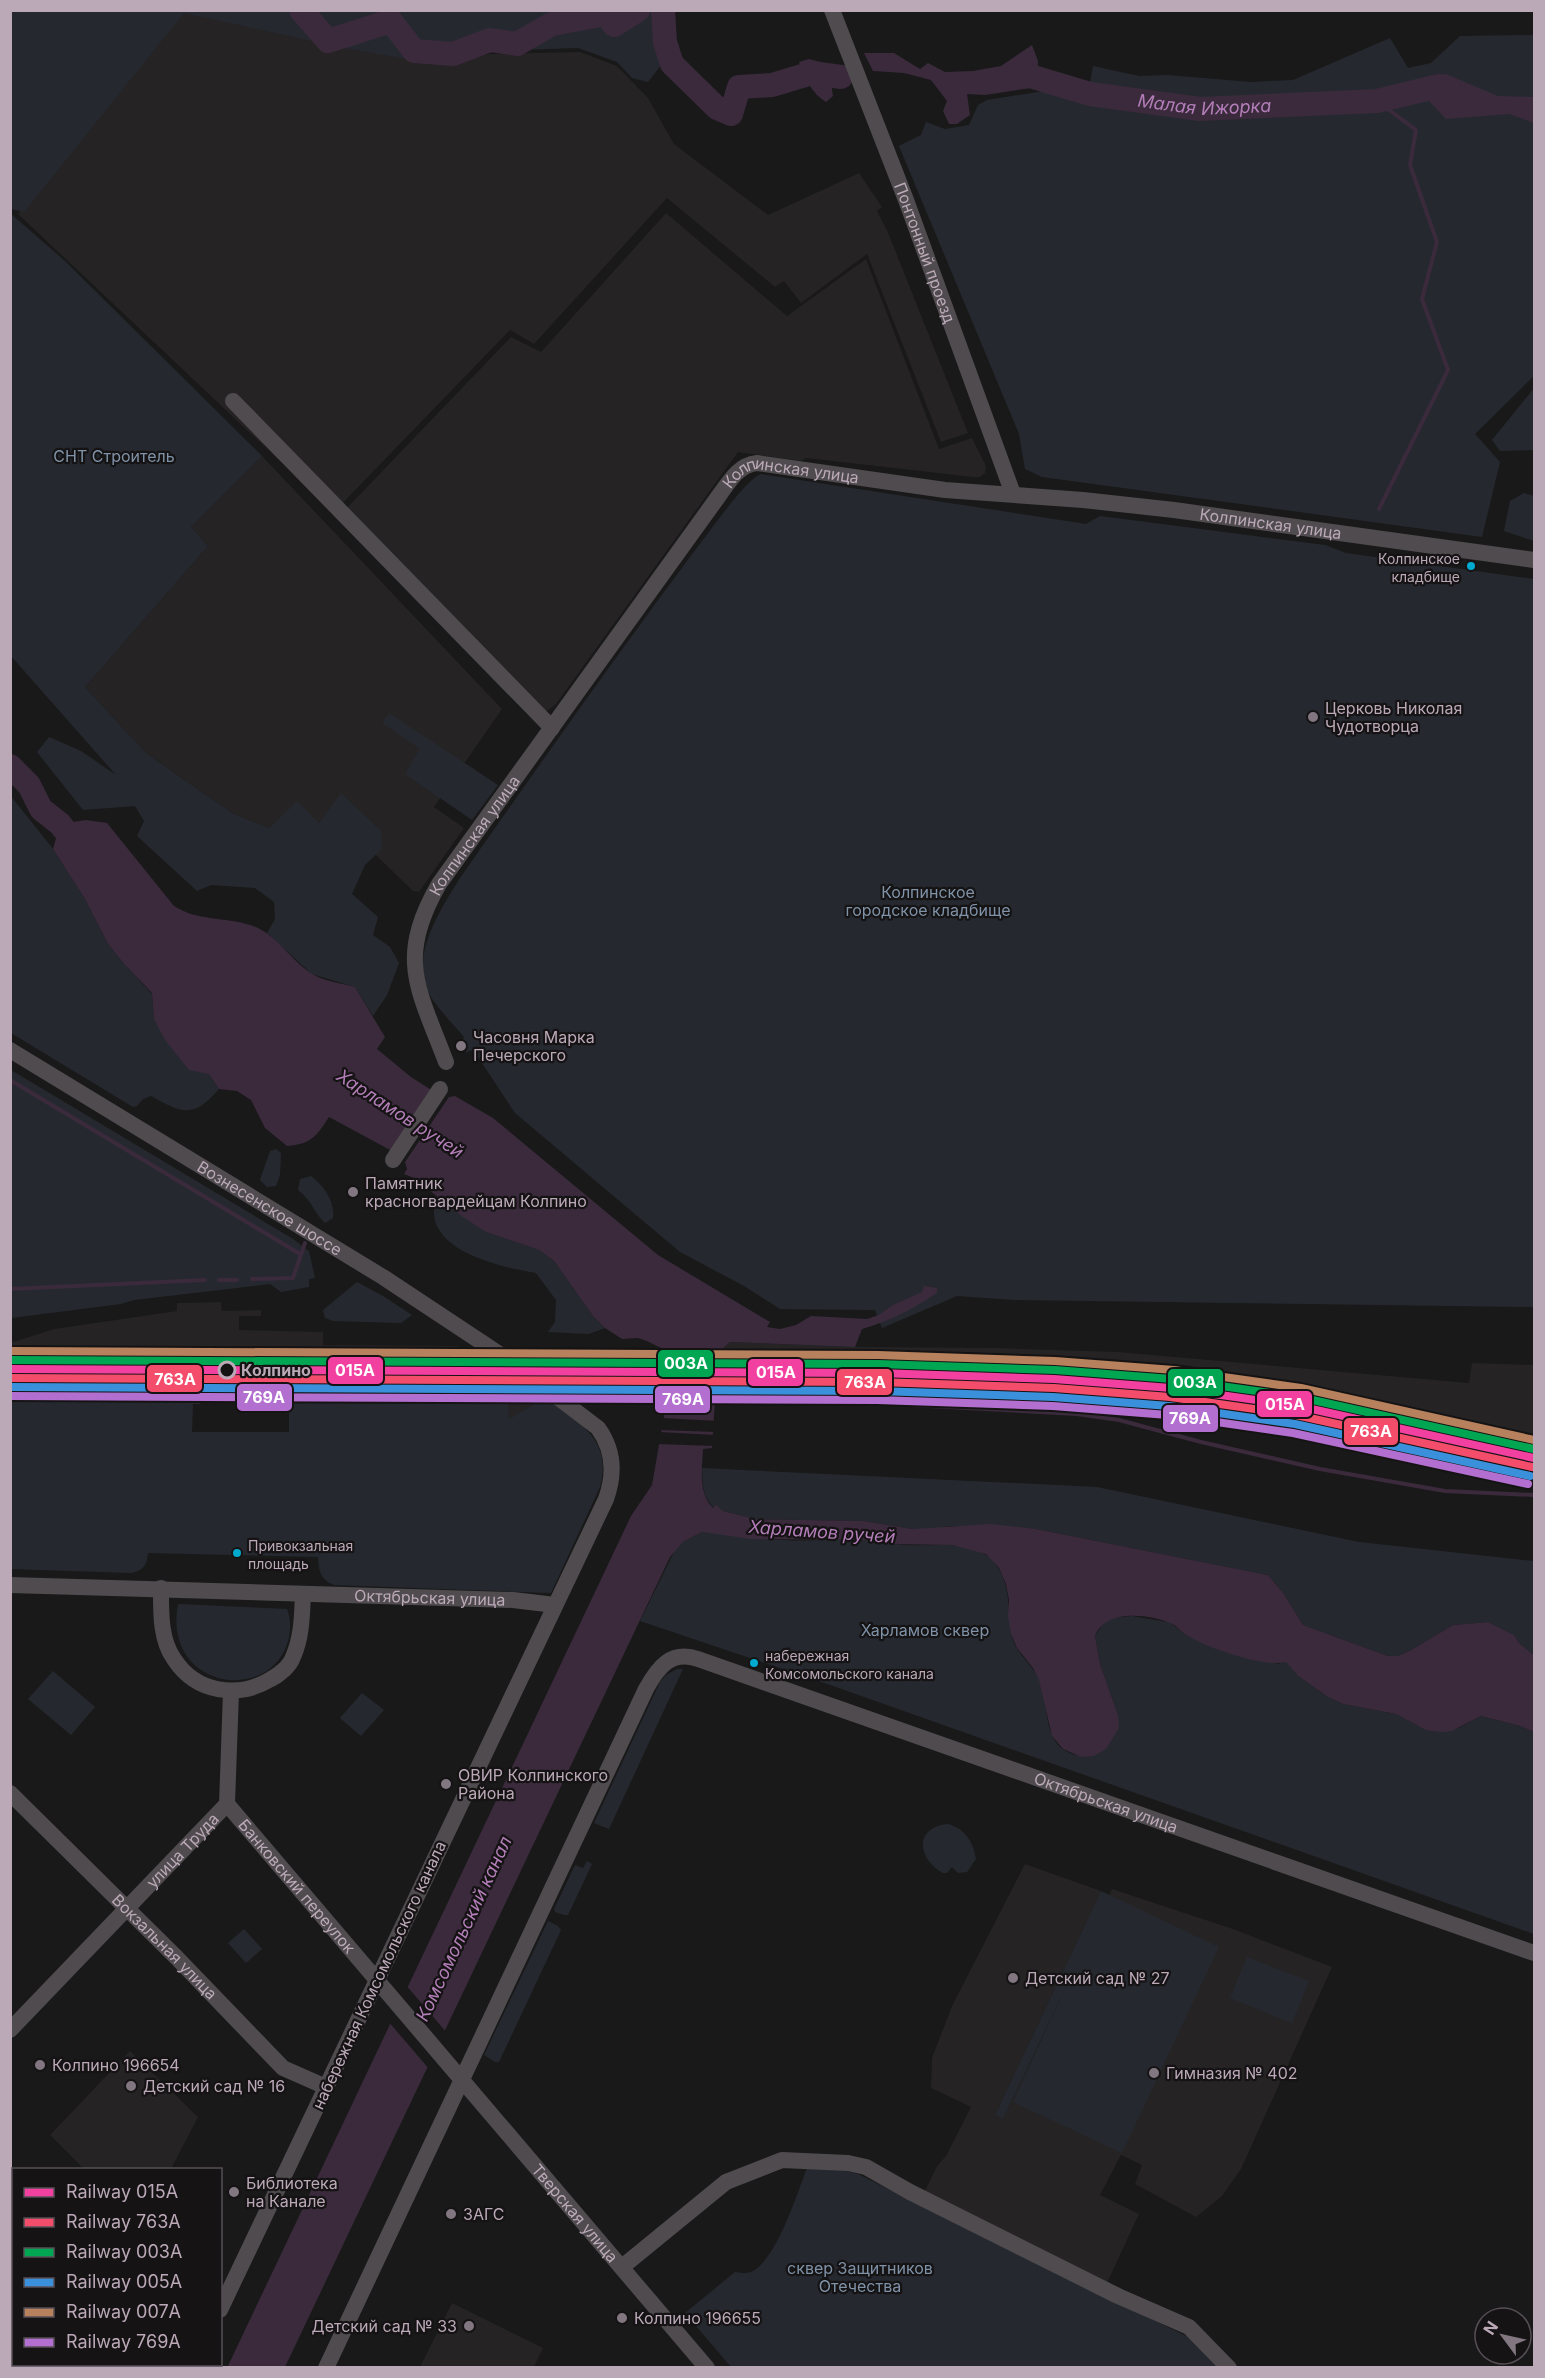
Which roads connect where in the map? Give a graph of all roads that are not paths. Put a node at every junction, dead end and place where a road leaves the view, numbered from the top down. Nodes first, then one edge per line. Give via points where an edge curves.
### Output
1 (832, 10) edge
2 (233, 401) dead end
3 (1014, 494) junction
4 (1534, 560) edge
5 (552, 728) junction
6 (10, 1050) edge
7 (446, 1062) dead end
8 (440, 1089) dead end
9 (393, 1160) dead end
10 (525, 1372) joint
11 (10, 1585) edge
12 (161, 1588) junction
13 (303, 1594) junction
14 (555, 1605) junction
15 (231, 1692) junction
16 (10, 1793) edge
17 (227, 1804) junction
18 (128, 1910) junction
19 (1534, 1953) edge
20 (377, 1979) junction
21 (10, 2030) edge
22 (445, 2058) joint
23 (462, 2079) junction
24 (326, 2088) junction
25 (622, 2267) junction
26 (222, 2306) edge
27 (326, 2367) edge
28 (707, 2367) edge
29 (1229, 2367) edge

1 - 3 street, Понтонный проезд
2 - 5 street
3 - 4 street, Колпинская улица via 1174,510
3 - 5 street, Колпинская улица via 945,490 747,464 718,497
5 - 7 street, Колпинская улица via 439,884 418,928 413,958 417,985
6 - 10 street, Вознесенское шоссе via 352,1258
8 - 9 street
10 - 14 street, набережная Комсомольского канала via 598,1428 612,1460 606,1499
11 - 12 street
12 - 13 street
12 - 15 street via 166,1645 175,1661 191,1678 212,1689
13 - 14 street, Октябрьская улица via 513,1600
13 - 15 street via 293,1659 277,1676 258,1687
14 - 20 street, набережная Комсомольского канала
15 - 17 street, улица Труда
16 - 18 street, Вокзальная улица
17 - 18 street, улица Труда
17 - 20 street, Банковский переулок
18 - 21 street, улица Труда
18 - 24 street, Вокзальная улица via 283,2068
19 - 23 street, Октябрьская улица via 698,1659 677,1656 660,1666 646,1689
20 - 22 street, Банковский переулок
20 - 24 street, набережная Комсомольского канала
22 - 23 street, Тверская улица
23 - 25 street, Тверская улица
23 - 27 street
24 - 26 street, набережная Комсомольского канала
25 - 28 street, Тверская улица
25 - 29 street via 726,2182 782,2160 848,2163 866,2167 1118,2296 1189,2327

